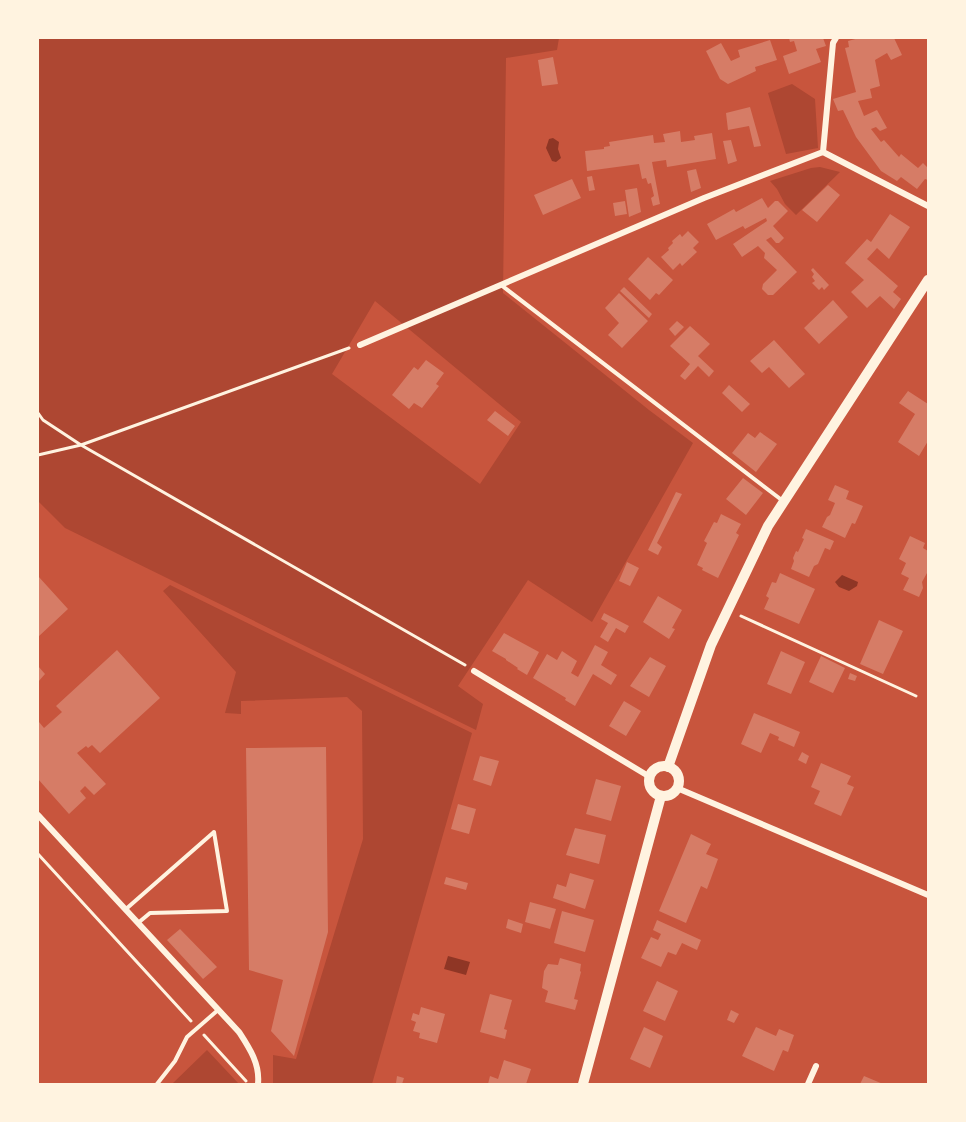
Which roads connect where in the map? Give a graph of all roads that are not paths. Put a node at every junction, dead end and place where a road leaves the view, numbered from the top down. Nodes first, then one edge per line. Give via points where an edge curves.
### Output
1 (836, 38) edge
2 (823, 152) junction
3 (928, 206) edge
4 (928, 280) edge
5 (500, 284) junction
6 (360, 345) road end
7 (784, 502) junction
8 (474, 671) road end
9 (668, 767) junction
10 (650, 777) junction
11 (677, 788) junction
12 (661, 796) junction
13 (38, 815) edge
14 (928, 895) edge
15 (125, 910) junction
16 (138, 923) junction
17 (219, 1010) junction
18 (816, 1066) dead end
19 (157, 1084) edge
20 (258, 1084) edge
21 (583, 1084) edge
22 (808, 1084) edge

1 - 2 street
2 - 3 street
2 - 5 street
4 - 7 street
5 - 6 street
5 - 7 lane
7 - 9 street via 768,526 711,645
8 - 10 street
9 - 10 street via 656,769
9 - 11 street via 676,773
10 - 12 street via 652,791
11 - 12 street via 670,795
11 - 14 street
12 - 21 street
13 - 15 street
15 - 16 street
15 - 16 lane via 214,832 227,911 150,913
16 - 17 street
17 - 19 lane via 187,1037
17 - 20 street via 252,1052
18 - 22 street

